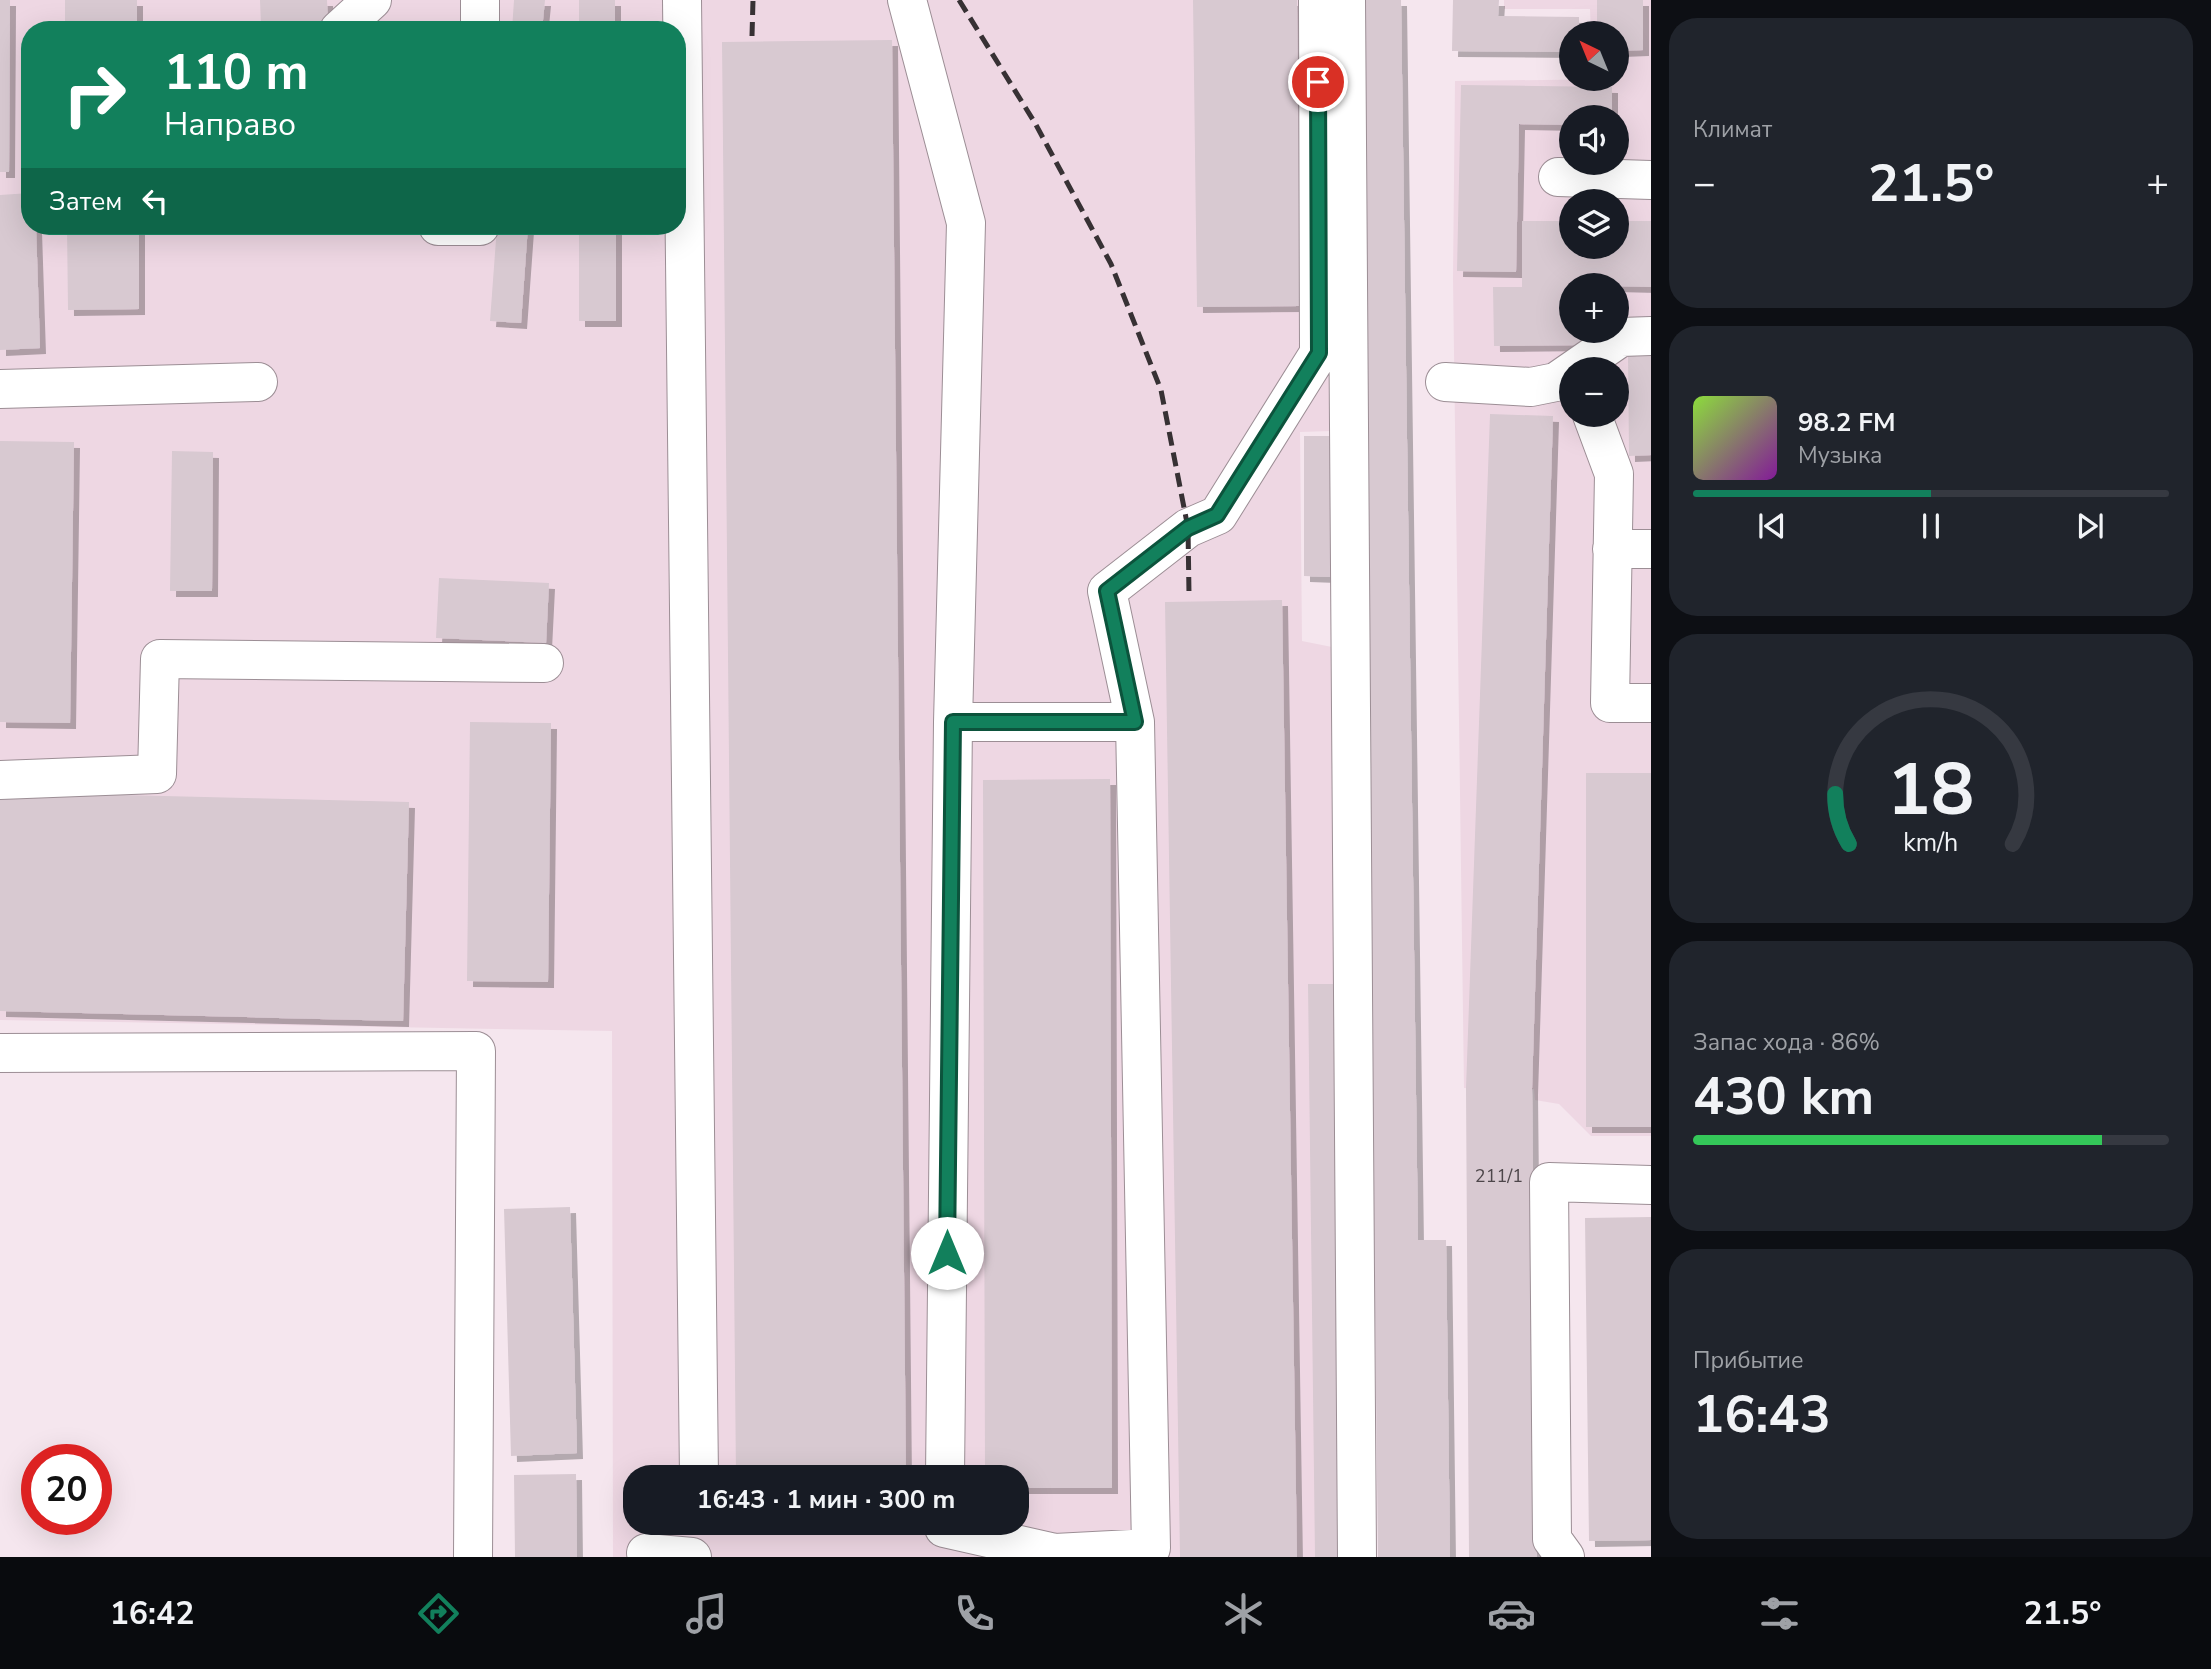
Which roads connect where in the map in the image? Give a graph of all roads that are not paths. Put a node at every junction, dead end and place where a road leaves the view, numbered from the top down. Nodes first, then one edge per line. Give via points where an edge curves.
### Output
1 (372, 0) edge
2 (480, 0) edge
3 (682, 0) edge
4 (907, 0) edge
5 (1318, 0) edge
6 (1346, 0) edge
7 (349, 21) edge
8 (480, 21) edge
9 (682, 21) edge
10 (1558, 177) dead end
11 (1651, 180) edge
12 (685, 235) edge
13 (1651, 336) edge
14 (1591, 357) edge
15 (1559, 380) edge
16 (258, 382) dead end
17 (1445, 382) dead end
18 (0, 389) edge
19 (1596, 427) edge
20 (1612, 549) junction
21 (1651, 549) edge
22 (544, 663) dead end
23 (1651, 703) edge
24 (953, 722) junction
25 (1135, 722) junction
26 (0, 780) edge
27 (0, 1053) edge
28 (1651, 1185) edge
29 (699, 1465) edge
30 (945, 1465) edge
31 (975, 1535) edge
32 (1151, 1552) edge
33 (646, 1553) dead end
34 (473, 1557) edge
35 (692, 1557) edge
36 (1357, 1557) edge
37 (1564, 1557) edge

1 - 7 lane
2 - 8 lane
3 - 9 lane
4 - 24 lane via 966,223
5 - 25 lane via 1319,353 1217,515 1188,528 1107,591
6 - 36 lane
10 - 11 lane
12 - 29 lane
13 - 14 lane via 1621,337
15 - 17 lane via 1531,387
16 - 18 lane
19 - 20 lane via 1614,474
20 - 21 lane
20 - 23 lane via 1610,703
22 - 26 lane via 160,659 157,774
24 - 25 lane
24 - 30 lane
25 - 32 lane
27 - 34 lane via 476,1051
28 - 37 lane via 1549,1182 1552,1539
31 - 32 lane via 1055,1553
33 - 35 lane

